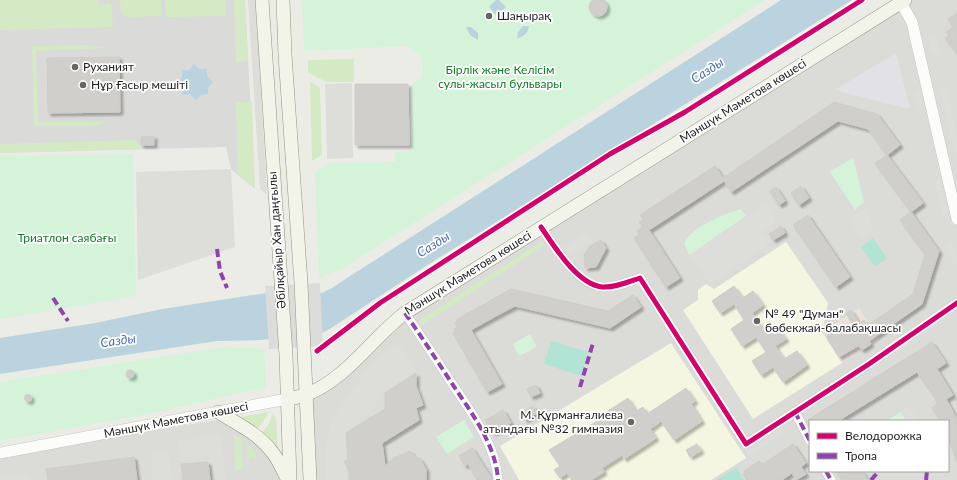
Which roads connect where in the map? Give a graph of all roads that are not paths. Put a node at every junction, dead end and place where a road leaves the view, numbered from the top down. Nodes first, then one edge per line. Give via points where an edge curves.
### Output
1 (262, 0) edge
2 (284, 0) edge
3 (902, 1) edge
4 (269, 131) junction
5 (292, 170) junction
6 (957, 219) edge
7 (541, 227) junction
8 (957, 303) edge
9 (405, 313) junction
10 (305, 395) junction
11 (287, 399) junction
12 (218, 412) junction
13 (795, 412) junction
14 (809, 439) edge
15 (0, 453) edge
16 (289, 480) edge
17 (310, 480) edge
18 (498, 480) edge

1 - 4 main road, Әбілқайыр Хан даңғылы
2 - 5 main road, Әбілқайыр Хан даңғылы
3 - 6 street via 912,22
3 - 7 main road, Мәншүк Мәметова көшесі
4 - 5 main road via 278,158 285,167
4 - 11 main road, Әбілқайыр Хан даңғылы
5 - 10 main road, Әбілқайыр Хан даңғылы via 301,283
7 - 9 main road, Мәншүк Мәметова көшесі
7 - 13 street via 560,255 586,280 601,287 640,278 746,444
8 - 13 street
9 - 10 main road, Мәншүк Мәметова көшесі via 345,369
9 - 18 street via 475,418 498,468
10 - 11 main road, Мәншүк Мәметова көшесі
10 - 17 main road, Әбілқайыр Хан даңғылы
11 - 12 street, Мәншүк Мәметова көшесі
11 - 16 main road, Әбілқайыр Хан даңғылы
12 - 15 street, Мәншүк Мәметова көшесі
12 - 16 main road via 264,443 274,454
13 - 14 street

